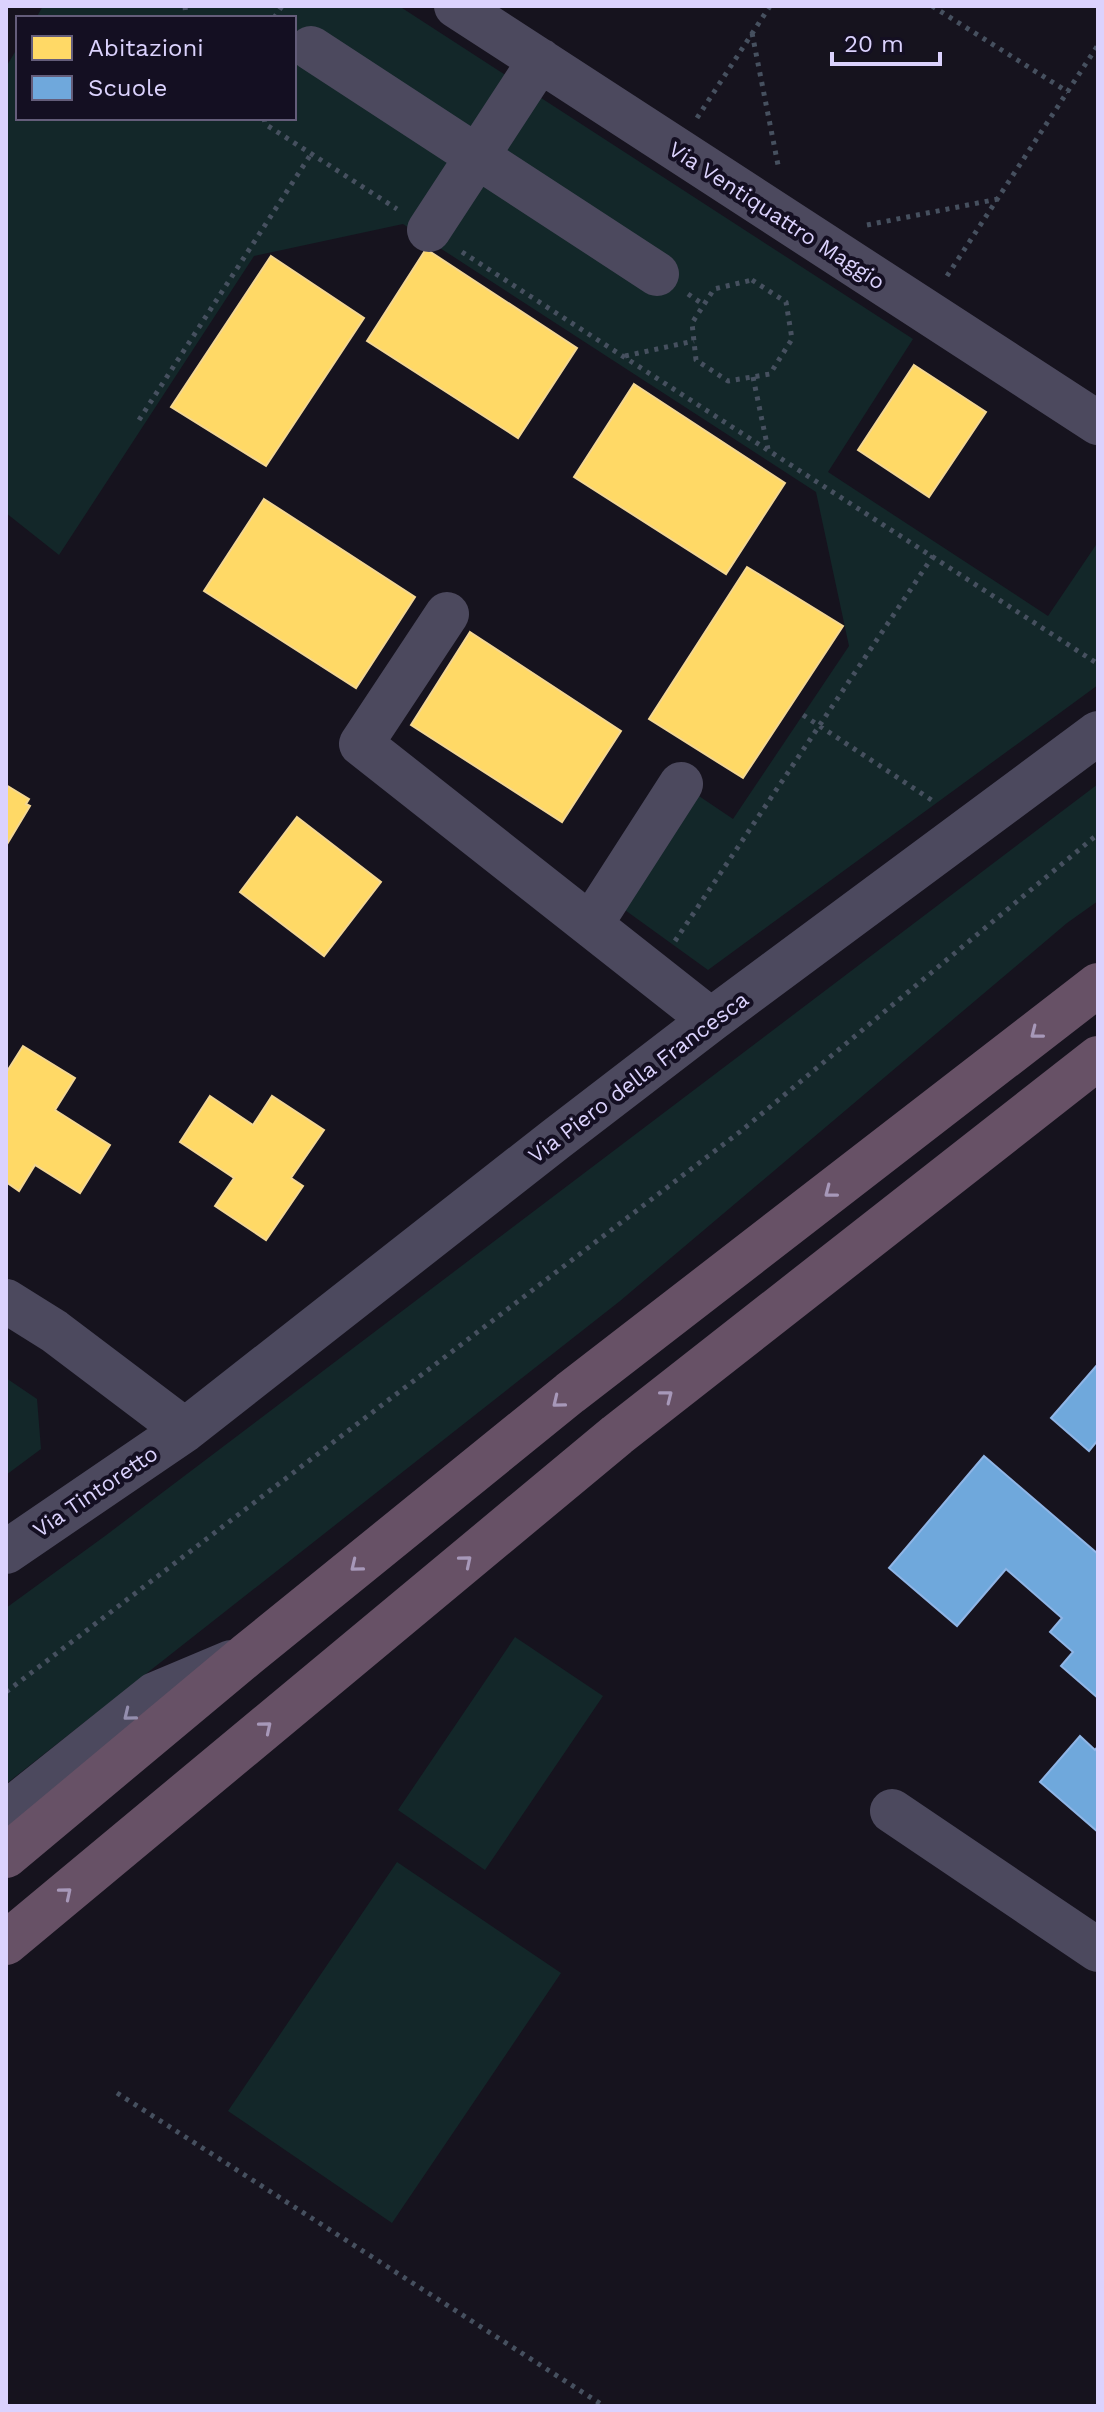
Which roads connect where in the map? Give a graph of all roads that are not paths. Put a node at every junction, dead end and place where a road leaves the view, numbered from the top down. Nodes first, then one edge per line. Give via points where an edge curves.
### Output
1 (456, 6) edge
2 (311, 48) dead end
3 (540, 60) junction
4 (477, 157) junction
5 (429, 230) road end
6 (657, 274) dead end
7 (1098, 423) edge
8 (447, 614) dead end
9 (1098, 733) edge
10 (681, 784) dead end
11 (591, 924) junction
12 (1098, 985) edge
13 (711, 1020) junction
14 (1098, 1058) edge
15 (6, 1301) edge
16 (185, 1430) junction
17 (6, 1552) edge
18 (248, 1654) junction
19 (892, 1811) dead end
20 (6, 1813) edge
21 (6, 1856) edge
22 (6, 1943) edge
23 (1098, 1950) edge

1 - 3 street, Via Ventiquattro Maggio
2 - 4 street
3 - 4 street
3 - 7 street, Via Ventiquattro Maggio
4 - 5 street
4 - 6 street
8 - 11 street via 361,744
9 - 13 street, Via Piero della Francesca
10 - 11 street
11 - 13 street
12 -> 18 highway via 570,1393
13 - 16 street, Via Piero della Francesca
22 -> 14 highway via 617,1435
15 - 16 street
16 - 17 street, Via Tintoretto
18 -> 20 street via 155,1694
18 - 21 highway
19 - 23 street

